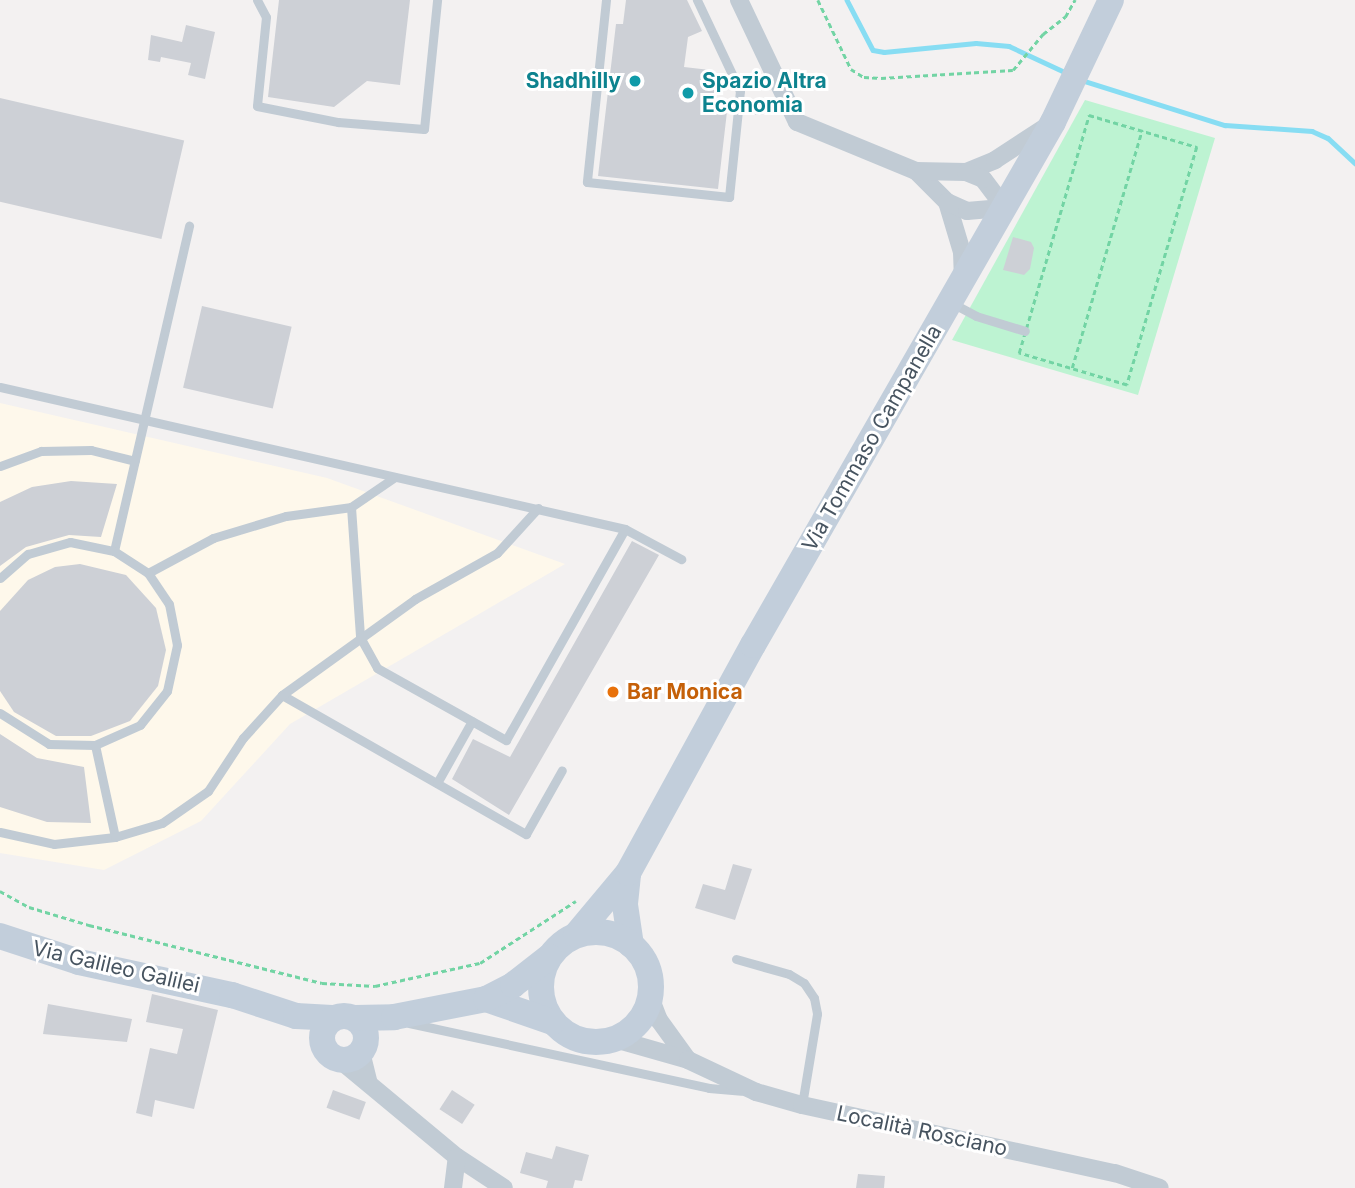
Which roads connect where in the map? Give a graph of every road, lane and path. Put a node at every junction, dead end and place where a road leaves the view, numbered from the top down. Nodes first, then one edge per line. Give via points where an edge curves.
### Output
1 (257, 0) edge
2 (437, 0) edge
3 (606, 0) edge
4 (697, 0) edge
5 (739, 0) edge
6 (818, 0) edge
7 (1075, 0) edge
8 (1111, 0) edge
9 (785, 98) junction
10 (738, 108) junction
11 (1053, 122) junction
12 (1142, 130) junction
13 (916, 171) junction
14 (966, 172) junction
15 (947, 202) junction
16 (1005, 208) junction
17 (189, 226) dead end
18 (957, 292) junction
19 (1025, 331) junction
20 (1072, 368) junction
21 (0, 387) edge
22 (146, 418) junction
23 (135, 460) junction
24 (0, 466) edge
25 (395, 477) junction
26 (351, 507) junction
27 (538, 508) junction
28 (625, 529) junction
29 (114, 551) junction
30 (681, 559) dead end
31 (148, 573) junction
32 (0, 578) edge
33 (360, 637) junction
34 (282, 695) junction
35 (0, 713) edge
36 (472, 721) junction
37 (95, 744) junction
38 (562, 770) dead end
39 (437, 783) junction
40 (0, 832) edge
41 (115, 838) junction
42 (628, 873) junction
43 (0, 891) edge
44 (582, 898) dead end
45 (576, 935) junction
46 (0, 936) edge
47 (631, 945) junction
48 (550, 957) junction
49 (736, 959) dead end
50 (650, 997) junction
51 (486, 999) junction
52 (394, 1017) junction
53 (552, 1022) junction
54 (346, 1039) junction
55 (615, 1040) junction
56 (688, 1060) junction
57 (756, 1092) junction
58 (802, 1105) junction
59 (457, 1157) junction
60 (453, 1188) edge
61 (504, 1188) edge
62 (1160, 1188) edge

1 - 2 lane via 267,17 257,106 338,122 424,129
3 - 10 lane via 587,182 729,197
4 - 10 lane via 740,91
5 - 9 street
6 - 7 path via 851,69 864,77 1013,70 1065,17
8 - 11 main road, Via Tommaso Campanella
9 - 10 lane via 760,110
9 - 13 street via 797,121
11 - 14 street via 995,160
11 - 16 main road, Via Tommaso Campanella
12 - 19 path via 1089,114
12 - 20 path
12 - 20 path via 1197,147 1127,385
13 - 14 street
13 - 15 street
14 - 16 street via 983,179
15 - 16 street via 967,211
15 - 18 street via 962,252
16 - 18 main road, Via Tommaso Campanella
17 - 22 lane
18 - 19 lane via 976,316
18 - 42 main road, Via Tommaso Campanella via 739,668
19 - 20 path via 1019,353
21 - 22 lane
22 - 23 lane
22 - 25 lane
23 - 24 lane via 91,450 41,451
23 - 29 lane
25 - 26 lane
25 - 27 lane
26 - 31 lane via 286,516 213,538
26 - 33 lane
27 - 28 lane
27 - 33 lane via 497,552
28 - 30 lane
28 - 36 lane via 506,740
29 - 31 lane
29 - 32 lane via 70,542 28,554
31 - 37 lane via 169,604 177,645 166,691 140,725
33 - 34 lane
33 - 36 lane via 377,668
34 - 39 lane
34 - 41 lane via 243,738 208,791 162,823
35 - 37 lane via 48,744
36 - 39 lane
37 - 41 lane
38 - 39 lane via 526,834
40 - 41 lane via 54,844
42 - 45 main road, Via Tommaso Campanella
42 - 47 main road, Via Tommaso Campanella via 625,905
43 - 44 path via 29,906 102,929 322,982 375,986 480,963
45 - 47 main road via 611,934
45 - 48 main road
46 - 54 main road, Via Galileo Galilei via 79,962 232,995
47 - 50 main road via 645,963
48 - 51 main road
48 - 53 main road via 540,990
49 - 58 lane via 789,974 804,983 814,998 817,1014
50 - 55 main road via 642,1018
50 - 56 street, Località Rosciano via 665,1029
51 - 52 main road
51 - 53 main road
52 - 54 main road
52 - 57 lane via 428,1030 709,1088
53 - 55 main road via 581,1041
54 - 59 street via 370,1084
55 - 56 street, Località Rosciano
56 - 57 street, Località Rosciano
57 - 58 street, Località Rosciano
58 - 62 street, Località Rosciano via 1115,1172
59 - 60 street
59 - 61 street

